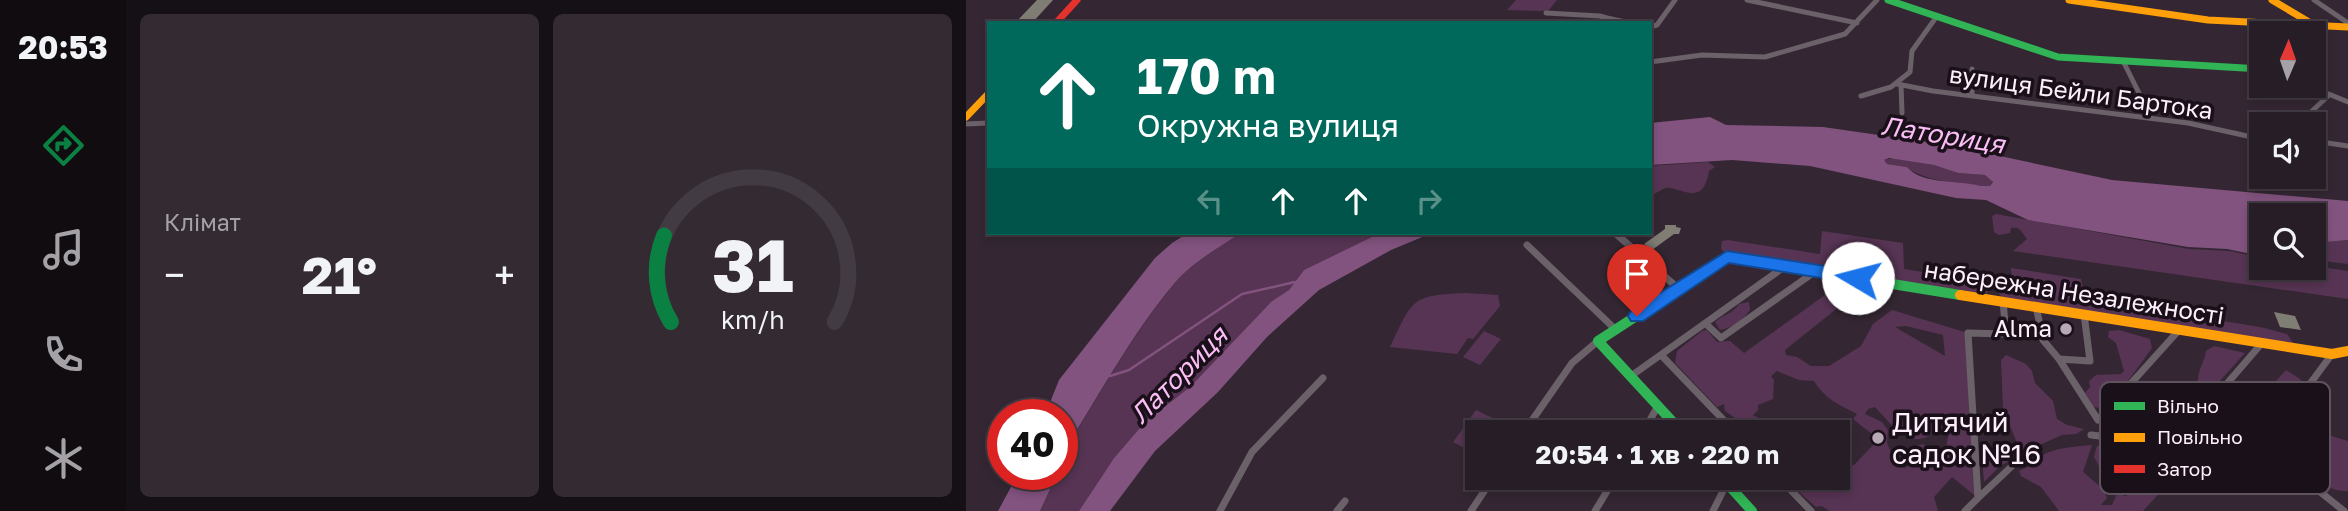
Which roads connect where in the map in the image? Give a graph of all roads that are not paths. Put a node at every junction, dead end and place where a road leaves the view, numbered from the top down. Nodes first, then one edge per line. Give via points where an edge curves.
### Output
1 (1077, 0) edge
2 (1675, 0) edge
3 (1747, 0) edge
4 (1877, 0) edge
5 (1888, 0) edge
6 (2068, 0) edge
7 (2272, 0) edge
8 (2314, 0) edge
9 (1756, 1) edge
10 (1546, 13) dead end
11 (1937, 16) junction
12 (1607, 20) edge
13 (1058, 21) edge
14 (2307, 21) edge
15 (1857, 23) junction
16 (2249, 25) edge
17 (2348, 25) edge
18 (1652, 26) edge
19 (2326, 27) edge
20 (2123, 61) junction
21 (1652, 62) edge
22 (2249, 68) edge
23 (1972, 69) dead end
24 (1899, 84) junction
25 (2326, 94) edge
26 (987, 95) edge
27 (2140, 95) dead end
28 (2329, 95) junction
29 (1861, 96) dead end
30 (1972, 96) junction
31 (2348, 102) edge
32 (2311, 112) edge
33 (1902, 113) dead end
34 (966, 117) edge
35 (987, 123) edge
36 (966, 124) edge
37 (2249, 136) edge
38 (2326, 142) edge
39 (2348, 145) edge
40 (1617, 235) edge
41 (1527, 245) dead end
42 (1786, 266) junction
43 (1816, 271) junction
44 (1679, 289) junction
45 (2003, 301) junction
46 (2036, 306) junction
47 (2084, 314) junction
48 (1706, 324) junction
49 (1615, 329) junction
50 (2180, 329) junction
51 (1598, 341) junction
52 (2262, 343) junction
53 (2348, 352) edge
54 (2332, 354) junction
55 (1661, 356) junction
56 (2059, 359) junction
57 (1631, 376) junction
58 (1323, 378) dead end
59 (2132, 382) edge
60 (2228, 382) edge
61 (2311, 382) edge
62 (1658, 406) junction
63 (2100, 418) edge
64 (1532, 420) edge
65 (1650, 420) edge
66 (1671, 420) edge
67 (1723, 420) edge
68 (2091, 435) dead end
69 (2100, 436) edge
70 (2011, 467) dead end
71 (1485, 490) edge
72 (1608, 490) edge
73 (1721, 490) edge
74 (1734, 490) edge
75 (1791, 490) edge
76 (2322, 494) edge
77 (1978, 498) junction
78 (1345, 501) dead end
79 (1220, 511) edge
80 (1337, 511) edge
81 (1471, 511) edge
82 (1595, 511) edge
83 (1713, 511) edge
84 (1752, 511) edge
85 (1811, 511) edge
86 (1965, 511) edge
87 (2344, 511) edge

1 - 13 main road
2 - 18 street
3 - 9 street
4 - 15 street
5 - 11 main road
6 - 16 main road
7 - 14 main road
8 - 17 street
9 - 15 street
10 - 12 street
11 - 20 main road via 2058,57
11 - 24 street via 1912,51 1910,72
15 - 21 street via 1839,36 1765,57 1702,55
17 - 19 main road
20 - 22 main road
20 - 27 street
23 - 30 street
24 - 29 street
24 - 30 street, вулиця Бейли Бартока
24 - 33 street
25 - 28 street
26 - 34 main road
28 - 31 street
28 - 32 street
30 - 37 street, вулиця Бейли Бартока via 2188,123
35 - 36 street
38 - 39 street
40 - 44 street
41 - 49 street
42 - 43 main road, набережна Незалежності
42 - 44 main road, набережна Незалежності via 1727,257
42 - 48 street
43 - 45 main road, набережна Незалежності
43 - 48 street via 1721,338
44 - 49 main road, набережна Незалежності
45 - 46 main road, набережна Незалежності
45 - 77 street via 2006,334 1968,332
46 - 47 main road, набережна Незалежності
46 - 56 street via 2039,332
47 - 50 main road, набережна Незалежності
47 - 56 street via 2090,361
48 - 55 street
49 - 51 main road, набережна Незалежності
50 - 52 main road, набережна Незалежності
50 - 59 street
51 - 57 main road
51 - 64 street via 1572,363
52 - 54 main road, набережна Незалежності
52 - 60 street
53 - 54 main road, набережна Незалежності
54 - 61 street
55 - 57 street
55 - 67 street
56 - 63 street
57 - 62 main road
58 - 79 street via 1252,452
62 - 65 street
62 - 66 main road
68 - 69 street
70 - 77 street
71 - 81 street
72 - 82 street
73 - 83 street
74 - 84 main road
75 - 85 street
76 - 87 street
77 - 86 street
78 - 80 street

